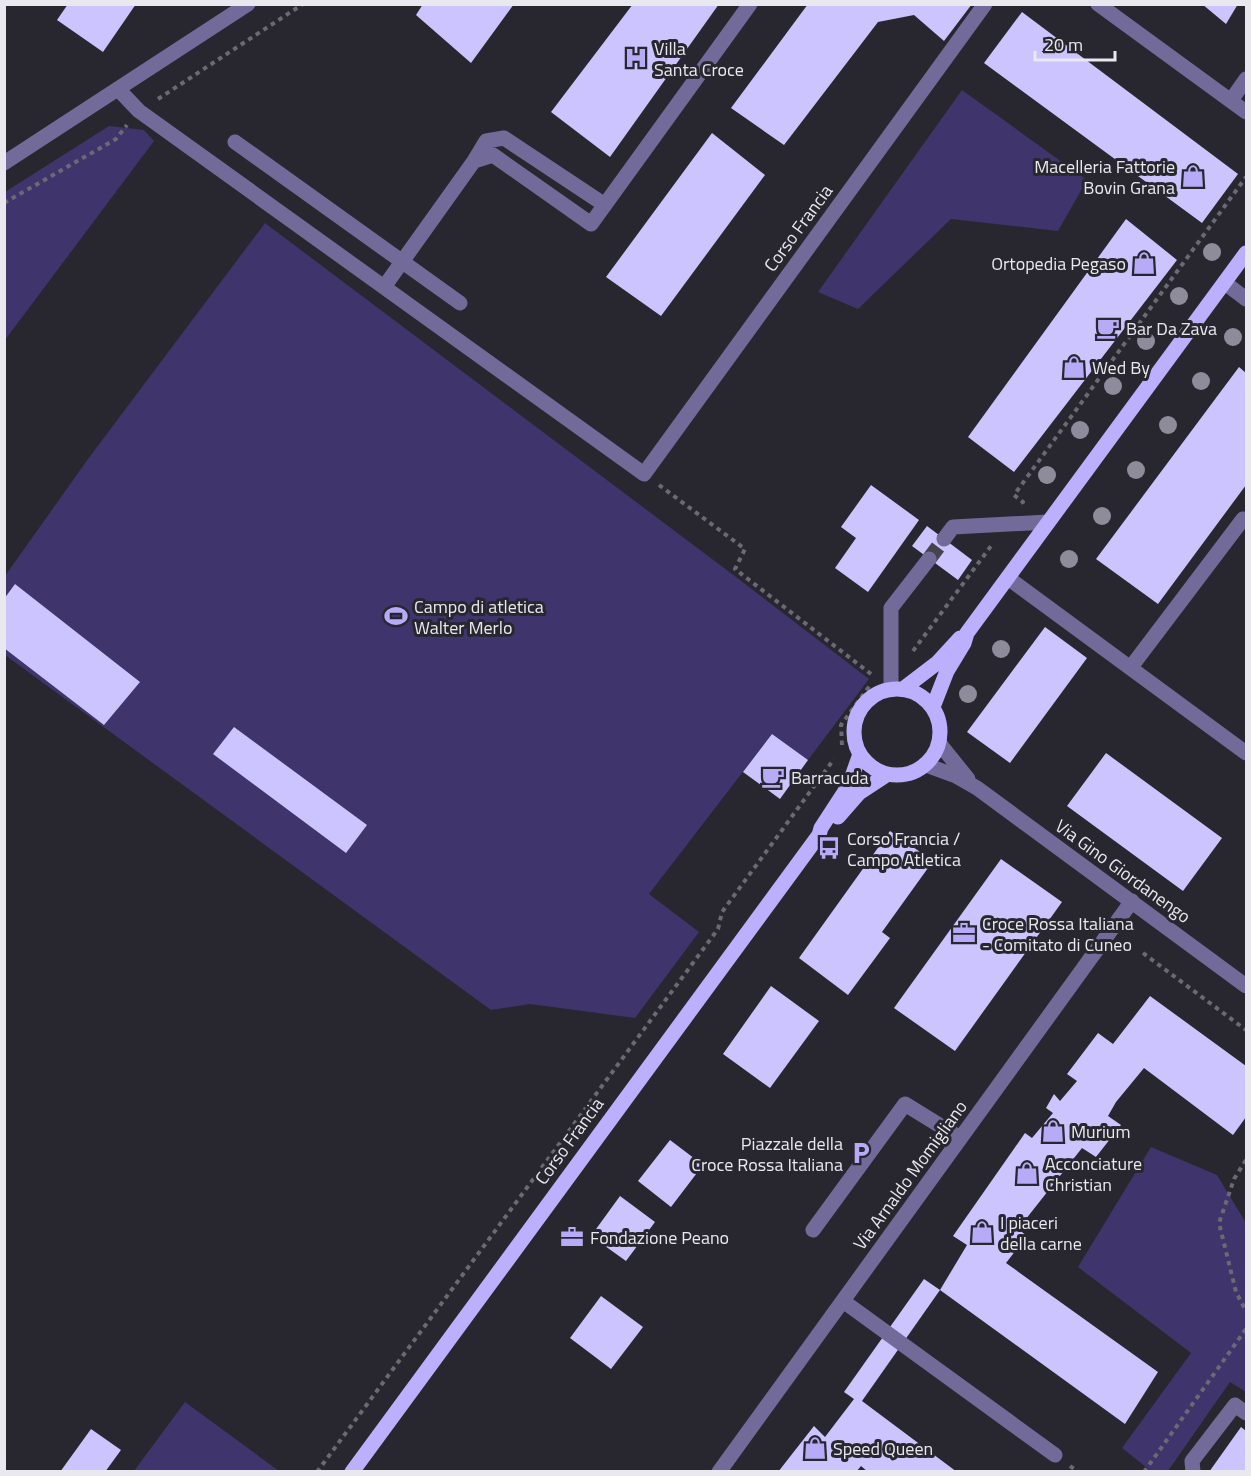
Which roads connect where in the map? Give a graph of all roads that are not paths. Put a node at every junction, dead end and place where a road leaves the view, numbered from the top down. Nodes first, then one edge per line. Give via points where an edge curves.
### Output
1 (248, 4) edge
2 (750, 4) edge
3 (985, 4) edge
4 (1098, 4) edge
5 (1246, 78) edge
6 (118, 89) junction
7 (1232, 99) junction
8 (1246, 112) edge
9 (235, 142) dead end
10 (474, 161) junction
11 (4, 163) edge
12 (605, 205) junction
13 (1246, 253) edge
14 (402, 261) junction
15 (1225, 283) junction
16 (384, 287) junction
17 (1246, 299) edge
18 (460, 303) dead end
19 (1246, 521) edge
20 (1048, 522) junction
21 (944, 539) tunnel mouth
22 (929, 559) tunnel mouth
23 (1008, 578) junction
24 (967, 633) junction
25 (1131, 668) junction
26 (897, 688) junction
27 (933, 707) junction
28 (939, 743) junction
29 (1246, 753) edge
30 (860, 754) junction
31 (926, 765) junction
32 (888, 774) junction
33 (977, 788) junction
34 (819, 835) junction
35 (1132, 901) junction
36 (1246, 986) edge
37 (960, 1138) junction
38 (813, 1230) dead end
39 (843, 1301) junction
40 (1246, 1413) edge
41 (1055, 1455) dead end
42 (352, 1472) edge
43 (719, 1472) edge
44 (1193, 1472) edge

1 - 6 street
2 - 12 street
3 - 16 street, Corso Francia via 644,474
4 - 7 street
5 - 7 street
6 - 11 street
6 - 16 street via 140,111
7 - 8 street
9 - 14 street
10 - 12 street via 486,141 504,138
10 - 12 street via 493,155 591,224
10 - 14 street
13 - 15 main road
14 - 16 street
14 - 18 street
15 - 17 street
15 - 20 main road
19 - 25 street via 1243,519
20 - 21 street via 953,527
20 - 23 main road
22 - 26 street via 891,608 891,670
23 - 24 main road
23 - 25 street
24 - 26 main road via 937,663
24 - 27 main road
25 - 29 street
26 - 27 main road via 915,692
26 - 30 main road via 870,697 856,716 854,733
27 - 28 main road via 941,730
28 - 31 main road
28 - 33 street, Via Gino Giordanengo
30 - 32 main road via 876,770
30 - 34 main road, Corso Francia via 849,785
31 - 32 main road via 902,775
31 - 33 street, Via Gino Giordanengo
32 - 34 main road, Corso Francia via 859,792 826,832
33 - 35 street, Via Gino Giordanengo
34 - 42 main road, Corso Francia
35 - 36 street, Via Gino Giordanengo
35 - 37 street, Via Arnaldo Momigliano
37 - 38 street via 905,1104
37 - 39 street, Via Arnaldo Momigliano
39 - 41 street
39 - 43 street, Via Arnaldo Momigliano
40 - 44 street via 1235,1405 1192,1461

